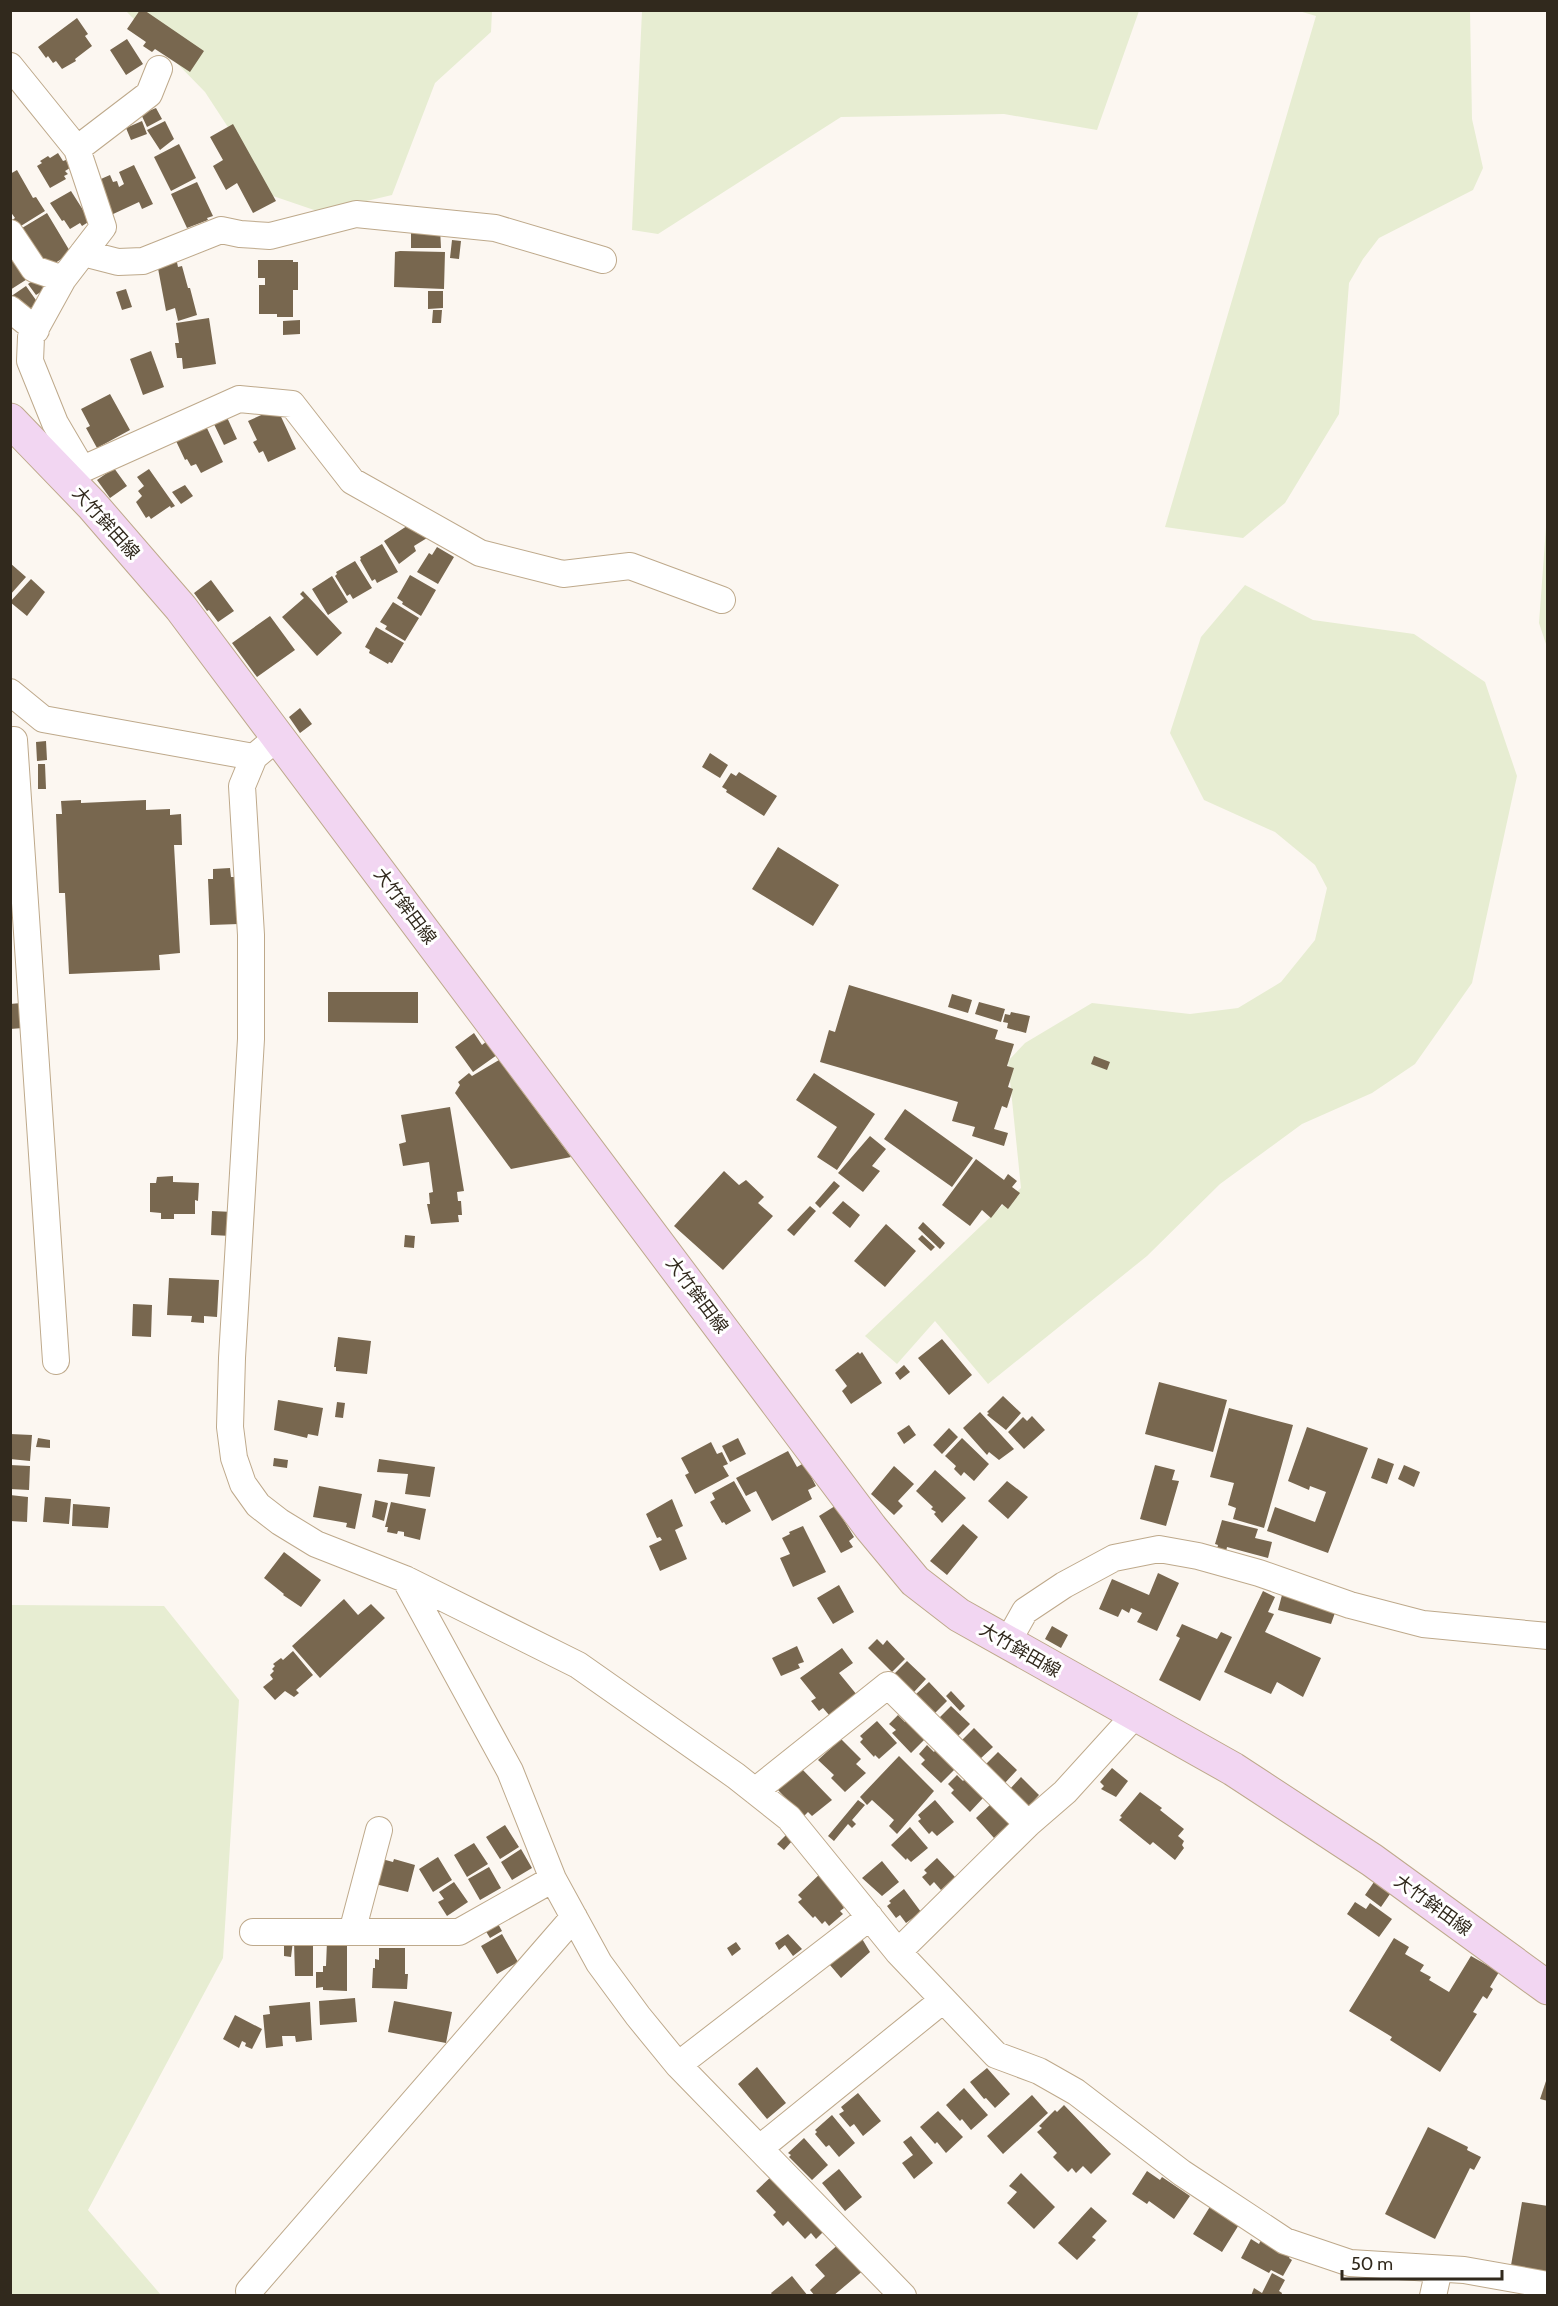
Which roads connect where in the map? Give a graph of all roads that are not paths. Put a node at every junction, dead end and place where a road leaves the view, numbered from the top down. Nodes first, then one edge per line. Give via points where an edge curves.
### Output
1 (10, 66) edge
2 (159, 69) dead end
3 (19, 93) edge
4 (77, 149) junction
5 (10, 233) edge
6 (83, 253) junction
7 (603, 260) dead end
8 (63, 279) junction
9 (10, 309) edge
10 (36, 330) junction
11 (10, 420) edge
12 (73, 473) junction
13 (722, 600) dead end
14 (10, 692) edge
15 (43, 719) junction
16 (278, 736) junction
17 (12, 741) edge
18 (254, 757) junction
19 (56, 1361) dead end
20 (405, 1579) junction
21 (1548, 1636) edge
22 (1007, 1643) junction
23 (1135, 1714) junction
24 (754, 1791) junction
25 (1028, 1824) junction
26 (379, 1830) dead end
27 (553, 1879) junction
28 (574, 1917) junction
29 (870, 1917) junction
30 (253, 1932) dead end
31 (352, 1932) junction
32 (898, 1952) junction
33 (1548, 1988) edge
34 (943, 2000) junction
35 (678, 2065) junction
36 (760, 2148) junction
37 (1439, 2269) junction
38 (1548, 2285) edge
39 (249, 2291) dead end
40 (903, 2295) edge
41 (1433, 2295) edge

1 - 3 street
2 - 4 street via 149,94
3 - 4 street
4 - 6 street via 103,227
5 - 8 street via 34,268
6 - 7 street via 118,262 144,261 221,230 270,236 356,214 495,228
6 - 8 street
8 - 10 street
9 - 10 street
10 - 12 street via 31,337 30,361
11 - 12 main road, 大竹鉾田線
12 - 13 street via 239,399 292,404 352,481 480,553 563,574 630,567
12 - 16 main road, 大竹鉾田線
14 - 15 street
15 - 17 street
15 - 18 street
16 - 18 street
16 - 22 main road, 大竹鉾田線 via 871,1528 915,1581 959,1615
17 - 19 street
18 - 20 street via 242,786 251,935 251,1039 232,1358 230,1427 234,1458 243,1484 258,1505 280,1522 316,1544
20 - 24 street via 578,1665
20 - 27 street via 510,1772
21 - 22 street via 1423,1624 1350,1605 1259,1573 1159,1549 1114,1558 1064,1584 1026,1611
22 - 23 main road, 大竹鉾田線
23 - 25 street via 1065,1792
23 - 33 main road, 大竹鉾田線 via 1233,1769 1372,1860
24 - 25 street via 888,1685
24 - 29 street via 789,1818
25 - 32 street
26 - 31 street
27 - 28 street
27 - 31 street via 459,1932
28 - 35 street via 599,1964
28 - 39 street
29 - 32 street
29 - 35 street
30 - 31 street
32 - 34 street
34 - 36 street
34 - 37 street via 996,2055 1039,2071 1076,2092 1182,2173 1286,2241 1350,2263
35 - 36 street
36 - 40 street
37 - 38 street
37 - 41 street

